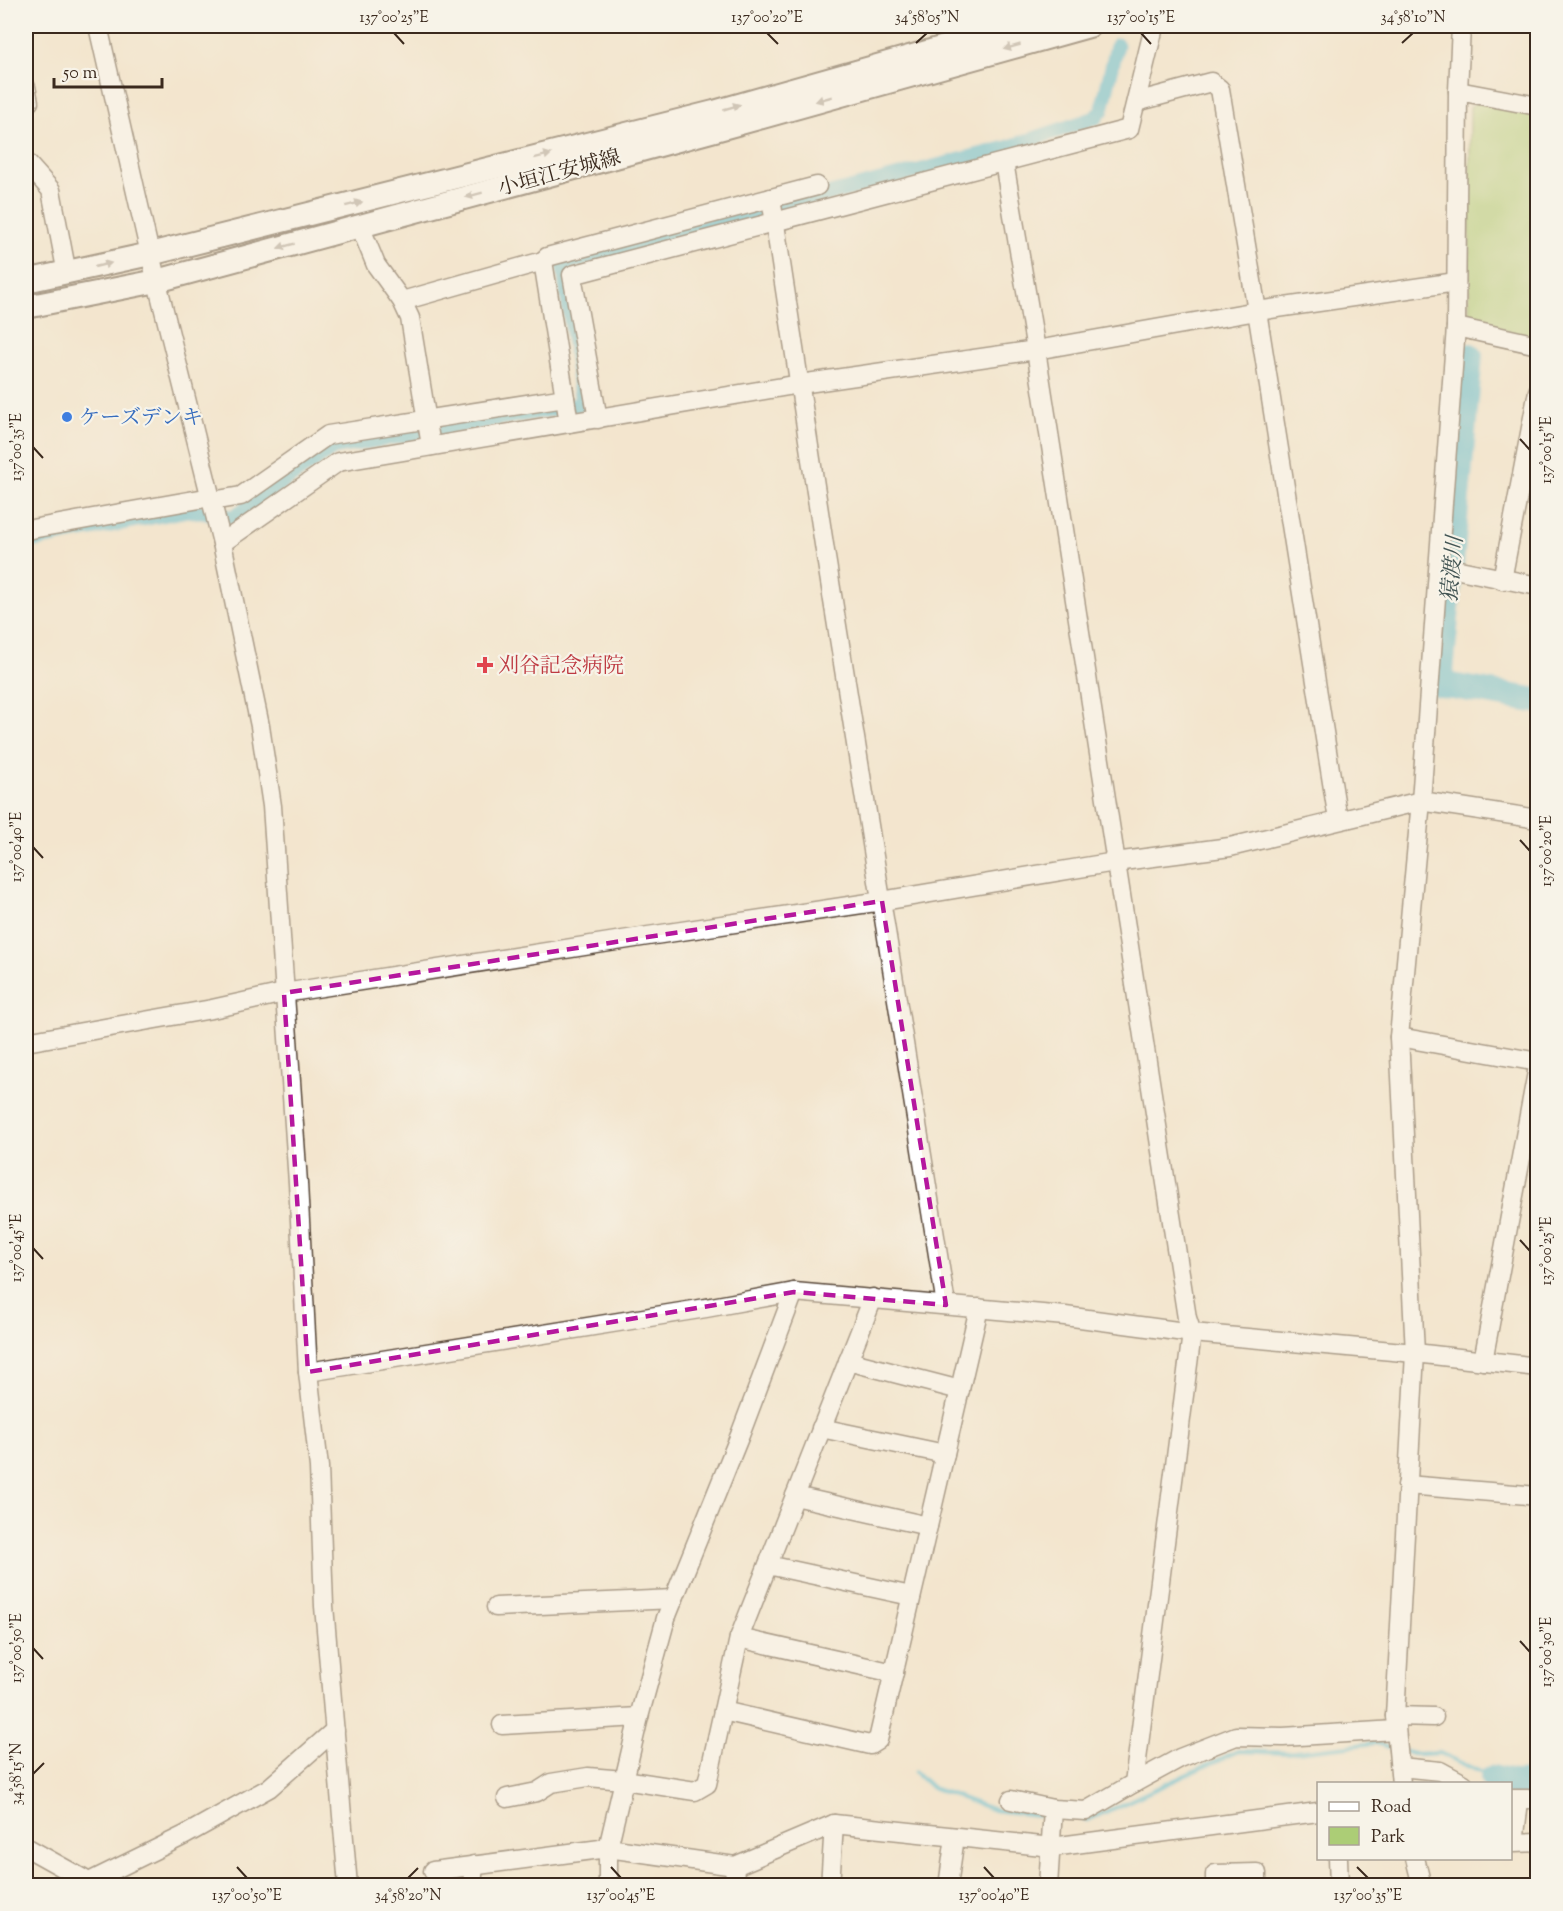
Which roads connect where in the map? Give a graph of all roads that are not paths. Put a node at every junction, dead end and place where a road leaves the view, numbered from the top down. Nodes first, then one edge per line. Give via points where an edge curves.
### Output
1 (98, 26) edge
2 (1019, 26) edge
3 (1089, 26) edge
4 (1461, 26) edge
5 (1154, 27) dead end
6 (26, 87) edge
7 (1458, 91) junction
8 (1137, 102) junction
9 (26, 103) edge
10 (1538, 106) edge
11 (26, 162) edge
12 (1004, 162) junction
13 (817, 186) dead end
14 (772, 199) junction
15 (775, 223) junction
16 (360, 226) junction
17 (150, 254) junction
18 (543, 261) junction
19 (67, 274) junction
20 (157, 281) junction
21 (26, 282) edge
22 (1456, 282) junction
23 (402, 301) junction
24 (26, 307) edge
25 (1257, 311) junction
26 (1456, 327) junction
27 (1538, 345) edge
28 (1036, 350) junction
29 (800, 384) junction
30 (1538, 391) edge
31 (565, 398) junction
32 (598, 419) junction
33 (427, 420) junction
34 (569, 423) dead end
35 (431, 446) junction
36 (212, 500) junction
37 (26, 530) edge
38 (222, 543) junction
39 (1447, 568) junction
40 (1503, 580) junction
41 (1538, 586) edge
42 (1421, 801) junction
43 (1538, 819) edge
44 (1338, 820) junction
45 (1115, 862) junction
46 (882, 901) junction
47 (284, 993) junction
48 (1399, 1037) junction
49 (26, 1042) edge
50 (1538, 1062) edge
51 (1538, 1067) edge
52 (794, 1292) junction
53 (873, 1298) junction
54 (946, 1305) junction
55 (979, 1308) junction
56 (1192, 1333) junction
57 (1415, 1353) junction
58 (848, 1361) junction
59 (1483, 1361) junction
60 (1538, 1367) edge
61 (308, 1372) junction
62 (960, 1390) junction
63 (821, 1428) junction
64 (945, 1454) junction
65 (1407, 1485) junction
66 (795, 1496) junction
67 (1538, 1496) edge
68 (928, 1526) junction
69 (768, 1565) junction
70 (911, 1596) junction
71 (674, 1599) junction
72 (496, 1607) dead end
73 (740, 1638) junction
74 (894, 1673) junction
75 (723, 1712) junction
76 (639, 1717) junction
77 (1434, 1717) dead end
78 (1395, 1723) junction
79 (502, 1725) dead end
80 (335, 1730) junction
81 (1400, 1775) edge
82 (624, 1780) junction
83 (1460, 1782) edge
84 (1134, 1783) junction
85 (507, 1797) dead end
86 (1538, 1799) edge
87 (1011, 1800) dead end
88 (1515, 1800) edge
89 (1053, 1809) junction
90 (1317, 1812) edge
91 (834, 1824) junction
92 (955, 1837) junction
93 (1538, 1842) edge
94 (26, 1847) edge
95 (1052, 1847) junction
96 (608, 1848) junction
97 (1338, 1860) edge
98 (1416, 1860) edge
99 (474, 1865) junction
100 (735, 1866) junction
101 (433, 1871) dead end
102 (84, 1883) edge
103 (348, 1886) edge
104 (472, 1886) edge
105 (608, 1886) edge
106 (734, 1886) edge
107 (830, 1886) edge
108 (948, 1886) edge
109 (1048, 1886) edge
110 (1215, 1886) edge
111 (1257, 1886) edge
112 (1339, 1886) edge
113 (1422, 1886) edge

1 - 17 street
17 -> 2 main road, 小垣江安城線 via 714,112
3 -> 16 main road, 小垣江安城線
4 - 7 street
5 - 8 street
6 - 9 street
7 - 10 street
7 - 22 street
8 - 12 street via 1129,129
8 - 25 street via 1211,82 1220,88
11 - 19 street via 51,190
12 - 15 street
12 - 28 street
13 - 14 street
14 - 15 street
14 - 18 street
15 - 29 street
15 - 32 street via 572,275
16 -> 20 main road, 小垣江安城線
16 - 23 street via 376,265
19 -> 17 main road, 小垣江安城線
17 - 20 street
18 - 23 street
18 - 31 street
19 - 21 main road, 小垣江安城線
20 - 24 main road, 小垣江安城線
20 - 36 street
22 - 25 street
22 - 26 street
23 - 33 street via 410,318
25 - 28 street
25 - 44 street
26 - 27 street
26 - 39 street
28 - 29 street
28 - 45 street
29 - 32 street
29 - 46 street
30 - 40 street
31 - 33 street
31 - 34 street
32 - 35 street
33 - 35 street
33 - 36 street via 328,435 241,496
35 - 38 street via 338,462
36 - 37 street
36 - 38 street
38 - 47 street via 260,726 272,806
39 - 40 street
39 - 42 street
40 - 41 street
42 - 43 street
42 - 44 street
42 - 48 street
44 - 45 street via 1230,847
45 - 46 street
45 - 56 street
46 - 47 street
46 - 54 street
47 - 49 street
47 - 61 street
48 - 50 street
48 - 57 street
51 - 59 street
52 - 53 street
52 - 61 street
52 - 71 street via 741,1436
53 - 54 street
53 - 58 street
54 - 55 street
55 - 56 street
55 - 62 street
56 - 57 street
56 - 84 street
57 - 59 street
57 - 65 street
58 - 62 street
58 - 63 street
59 - 60 street
61 - 80 street via 319,1467 324,1606
62 - 64 street
63 - 64 street
63 - 66 street
64 - 68 street
65 - 67 street
65 - 78 street
66 - 68 street
66 - 69 street
68 - 70 street
69 - 70 street
69 - 73 street
70 - 74 street
71 - 72 street
71 - 76 street
73 - 74 street
73 - 75 street
74 - 75 street via 878,1740 870,1745
75 - 82 street via 707,1784 695,1791
76 - 79 street
76 - 82 street
77 - 78 street
78 - 81 street
78 - 84 street via 1283,1737 1236,1736 1180,1758
80 - 102 street via 269,1788 185,1835
80 - 103 street
81 - 83 street via 1440,1771
82 - 85 street via 588,1778
82 - 96 street
84 - 89 street via 1086,1811
86 - 88 street
87 - 89 street
88 - 93 street via 1514,1843
89 - 95 street
90 - 95 street
91 - 92 street
91 - 100 street
91 - 107 street
92 - 95 street
92 - 108 street
94 - 102 street
95 - 109 street
96 - 99 street
96 - 100 street
96 - 105 street
97 - 112 street
98 - 113 street
99 - 101 street
99 - 104 street
100 - 106 street
110 - 111 street via 1215,1874 1257,1873

